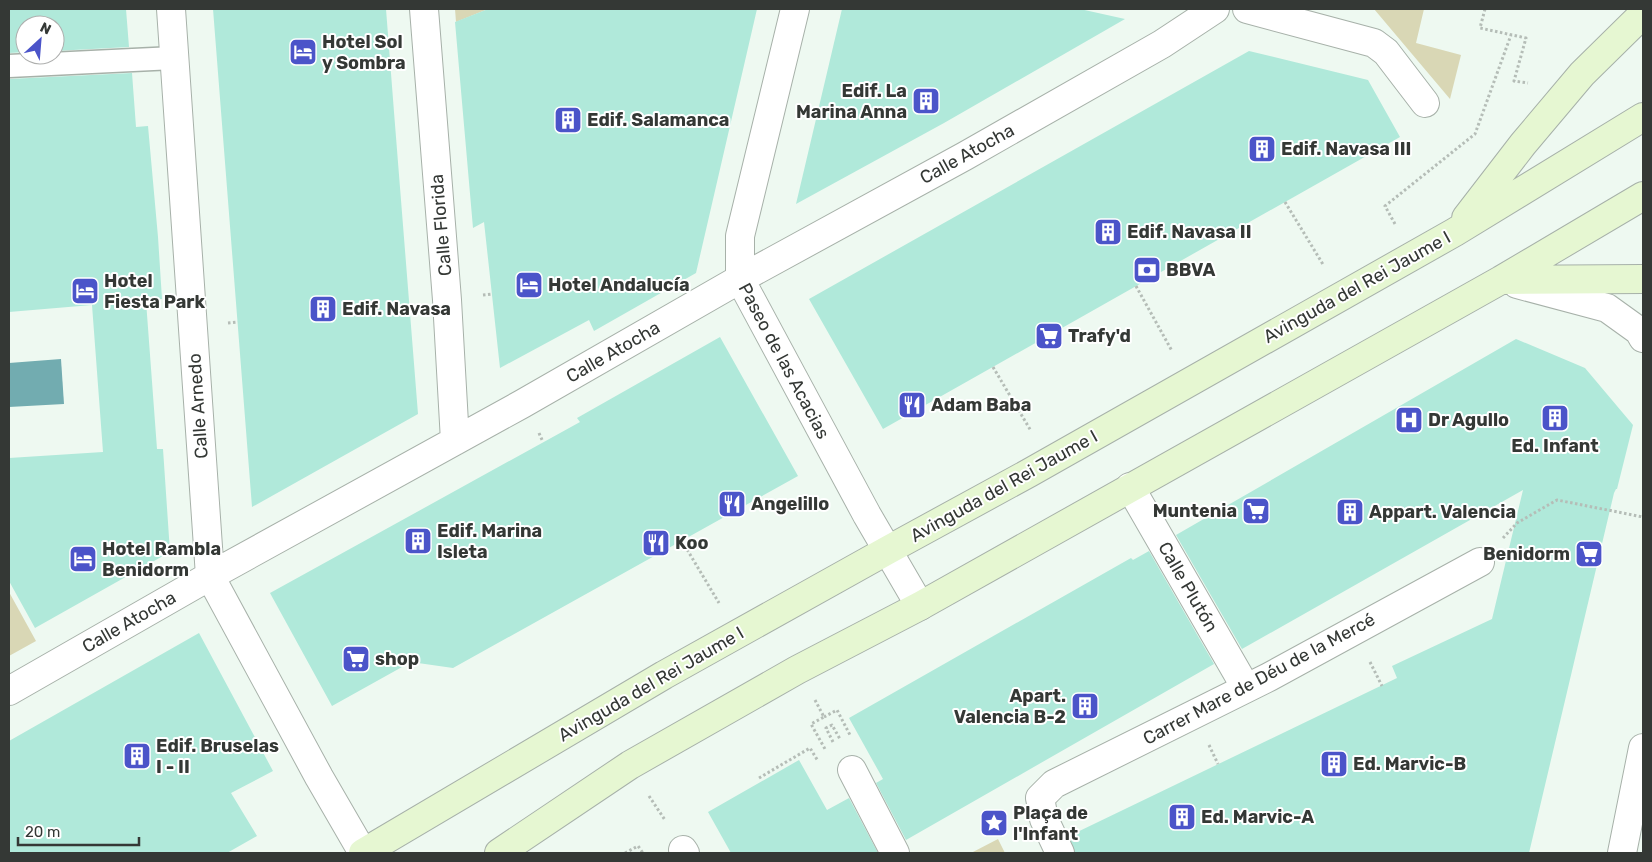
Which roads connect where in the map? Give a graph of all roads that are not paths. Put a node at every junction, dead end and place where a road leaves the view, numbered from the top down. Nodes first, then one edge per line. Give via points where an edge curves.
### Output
1 (170, 9) edge
2 (424, 9) edge
3 (796, 9) edge
4 (1215, 9) edge
5 (1247, 9) edge
6 (1643, 14) edge
7 (174, 58) junction
8 (9, 66) edge
9 (1424, 103) dead end
10 (1643, 117) edge
11 (1643, 196) edge
12 (1455, 232) junction
13 (740, 279) junction
14 (1643, 279) edge
15 (1501, 280) junction
16 (1643, 338) edge
17 (455, 442) junction
18 (1130, 487) junction
19 (888, 550) junction
20 (1480, 562) road end
21 (210, 576) junction
22 (920, 606) junction
23 (1246, 688) junction
24 (9, 691) edge
25 (1643, 748) edge
26 (844, 759) road end
27 (1621, 848) edge
28 (363, 853) edge
29 (499, 853) edge
30 (895, 853) edge
31 (1060, 853) edge

1 - 7 street, Calle Arnedo
2 - 17 street, Calle Florida
3 - 13 street, Paseo de las Acacias via 740,236
4 - 13 street, Calle Atocha via 1162,44 965,156
5 - 9 street via 1374,43 1386,52
6 - 12 main road via 1582,74
7 - 8 lane
7 - 21 street, Calle Arnedo
10 - 12 main road, Avinguda del Rei Jaume I
11 - 15 main road
12 - 19 main road, Avinguda del Rei Jaume I
13 - 17 street, Calle Atocha
13 - 19 street, Paseo de las Acacias
14 - 15 main road
15 - 16 street via 1607,308 1639,331
15 - 18 main road
17 - 21 street, Calle Atocha
18 - 22 main road
18 - 23 street, Calle Plutón
19 - 22 street, Paseo de las Acacias
19 - 28 main road, Avinguda del Rei Jaume I via 656,680
20 - 23 street, Carrer Mare de Déu de la Mercé
21 - 24 street, Calle Atocha
21 - 28 street, Calle Arnedo
22 - 29 main road via 797,670 630,765
23 - 31 street, Carrer Mare de Déu de la Mercé via 1054,784 1040,798 1044,819
25 - 27 street
26 - 30 street

